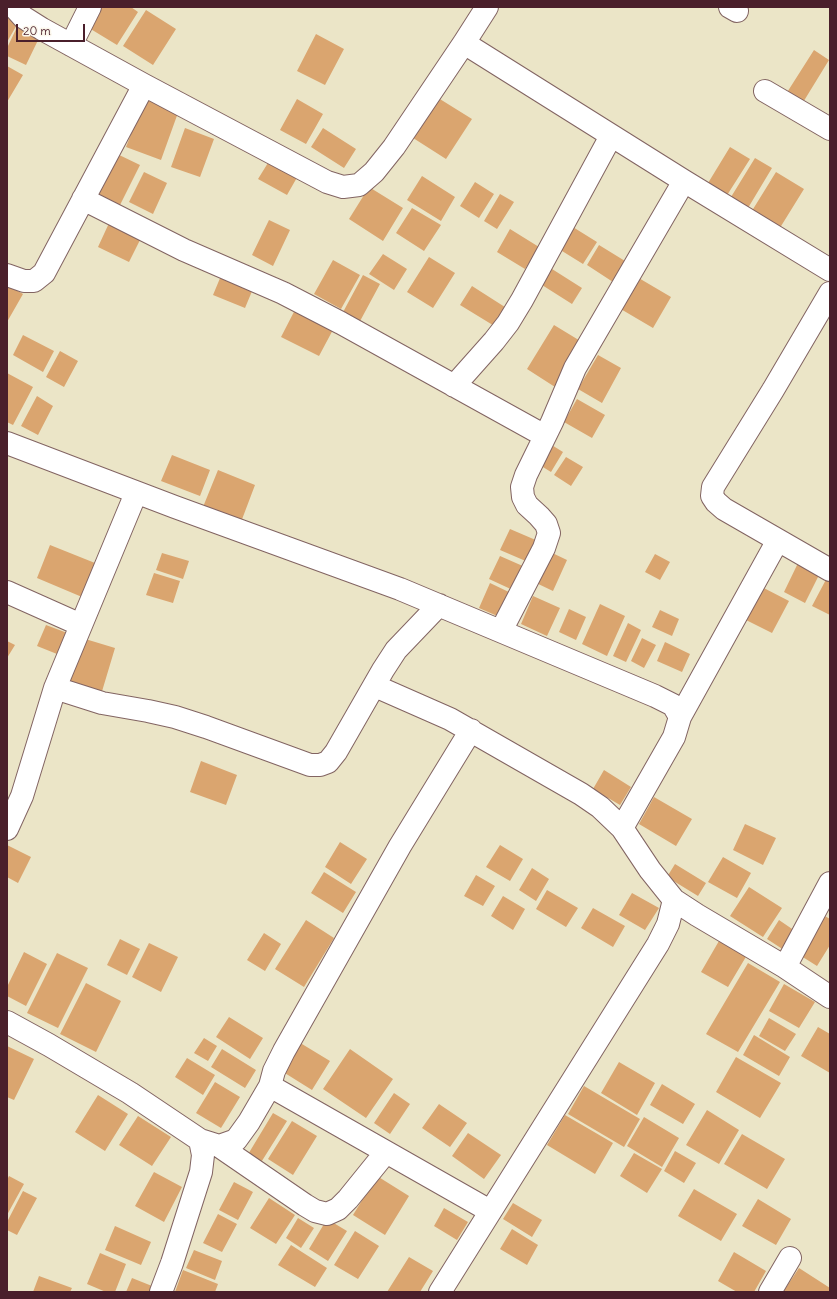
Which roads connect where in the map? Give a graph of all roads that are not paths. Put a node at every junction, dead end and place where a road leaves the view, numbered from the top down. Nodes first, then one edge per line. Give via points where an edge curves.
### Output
1 (14, 7) edge
2 (90, 7) edge
3 (479, 10) edge
4 (464, 43) junction
5 (71, 45) junction
6 (144, 85) junction
7 (765, 91) dead end
8 (830, 129) edge
9 (611, 136) junction
10 (684, 181) junction
11 (83, 199) junction
12 (830, 270) edge
13 (7, 275) edge
14 (830, 293) edge
15 (454, 386) junction
16 (545, 436) junction
17 (7, 443) edge
18 (136, 493) junction
19 (778, 540) junction
20 (830, 570) edge
21 (7, 592) edge
22 (440, 605) junction
23 (81, 625) junction
24 (501, 631) junction
25 (375, 686) junction
26 (55, 688) junction
27 (680, 717) junction
28 (471, 730) junction
29 (622, 828) junction
30 (7, 829) edge
31 (830, 883) edge
32 (674, 900) junction
33 (785, 967) junction
34 (830, 997) edge
35 (7, 1022) edge
36 (270, 1086) junction
37 (210, 1143) junction
38 (386, 1152) junction
39 (490, 1211) junction
40 (790, 1258) dead end
41 (161, 1292) edge
42 (440, 1292) edge
43 (770, 1292) edge

1 - 5 street via 23,17
2 - 5 street
3 - 4 street
4 - 6 street via 394,147 374,172 359,185 343,188
4 - 9 street
5 - 6 street
6 - 11 street
7 - 8 street
9 - 10 street
9 - 15 street via 508,323
10 - 12 street
10 - 16 street via 575,368
11 - 13 street via 44,272 34,281 24,282
11 - 15 street via 184,250 283,293
14 - 19 street via 713,487 712,496 716,502
15 - 16 street
16 - 24 street via 522,487 527,505 546,524 549,533 544,548
17 - 18 street
18 - 22 street
18 - 23 street
19 - 20 street
19 - 27 street
21 - 23 street
22 - 24 street
22 - 25 street via 396,650
23 - 26 street
24 - 27 street via 655,696 673,705
25 - 26 street via 336,752 328,762 320,766 310,765 175,717 102,703
25 - 28 street
26 - 30 street via 22,796
27 - 29 street via 674,737
28 - 29 street via 581,794 600,807
28 - 36 street via 400,846 284,1051
29 - 32 street
31 - 33 street
32 - 33 street
32 - 39 street via 668,924 658,944
33 - 34 street
35 - 37 street
36 - 37 street via 236,1140
36 - 38 street
37 - 38 street via 305,1205 327,1214 338,1209 348,1199
37 - 41 street via 203,1155 201,1172
38 - 39 street
39 - 42 street
40 - 43 street

